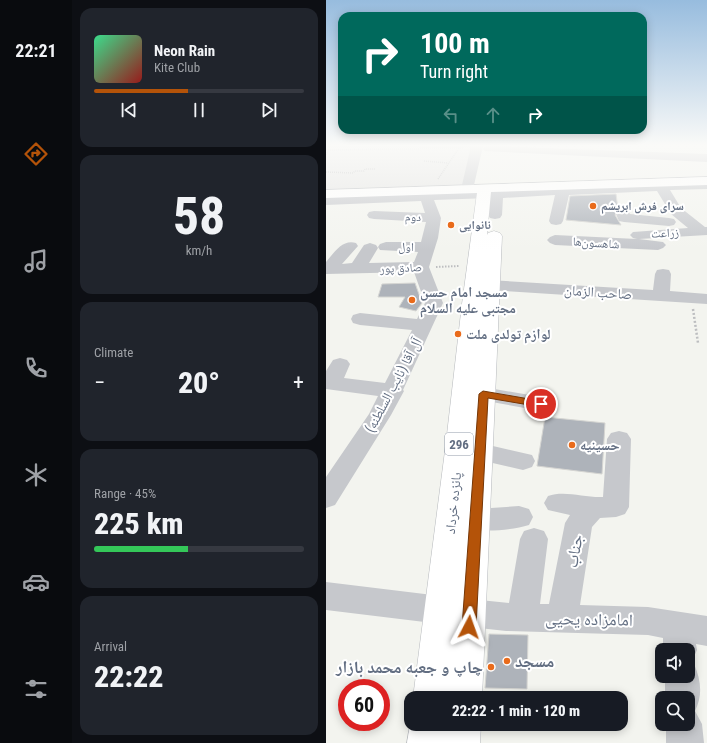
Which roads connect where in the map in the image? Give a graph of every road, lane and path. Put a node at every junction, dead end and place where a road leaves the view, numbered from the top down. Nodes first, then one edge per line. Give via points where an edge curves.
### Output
1 (436, 181) edge
2 (482, 181) edge
3 (707, 181) edge
4 (663, 185) junction
5 (707, 185) edge
6 (563, 188) junction
7 (427, 193) junction
8 (326, 194) edge
9 (485, 198) junction
10 (326, 201) edge
11 (623, 214) dead end
12 (374, 215) dead end
13 (434, 218) junction
14 (556, 221) dead end
15 (699, 226) edge
16 (555, 240) dead end
17 (638, 245) junction
18 (658, 245) dead end
19 (350, 246) dead end
20 (424, 257) junction
21 (339, 269) edge
22 (662, 274) dead end
23 (482, 276) junction
24 (335, 287) dead end
25 (661, 296) junction
26 (699, 298) edge
27 (360, 319) dead end
28 (424, 325) junction
29 (698, 342) dead end
30 (475, 369) junction
31 (333, 376) edge
32 (393, 391) junction
33 (483, 394) junction
34 (541, 404) dead end
35 (619, 439) dead end
36 (480, 452) junction
37 (523, 461) dead end
38 (326, 497) edge
39 (557, 503) dead end
40 (593, 508) junction
41 (476, 520) junction
42 (326, 596) edge
43 (455, 611) junction
44 (522, 618) junction
45 (562, 619) junction
46 (689, 636) edge
47 (433, 691) edge
48 (463, 691) edge
49 (427, 731) edge
50 (462, 731) edge
51 (684, 731) edge
52 (426, 743) edge
53 (461, 743) edge
54 (685, 743) edge

1 - 7 path
2 - 9 street, پانزده خرداد
3 - 4 main road
4 - 5 street
4 - 6 main road
4 - 15 street via 676,211
6 - 9 street
6 - 9 main road via 517,188
6 - 14 street
7 - 8 main road
7 - 9 street
7 - 9 main road via 444,190
7 - 10 street
7 - 13 street
9 - 23 main road, پانزده خرداد / 296
11 - 15 street via 624,218
12 - 13 street, دوم via 392,220
13 - 20 street
15 - 17 street, زراعت via 634,235
16 - 17 street, شاهسون‌ها via 591,237
17 - 18 street, شاهسون‌ها
19 - 21 street
20 - 21 street, صادق پور
20 - 21 street, اول via 378,248
20 - 23 path, صادق پور
20 - 28 street, آل آقا (نایب السلطنه) via 434,304
21 - 24 street
22 - 25 street
23 - 25 street, صاحب الزمان via 530,282 622,287
23 - 30 main road, پانزده خرداد / 296
25 - 26 street, صاحب الزمان
26 - 29 path
27 - 28 street
28 - 32 street, آل آقا (نایب السلطنه)
30 - 33 main road, پانزده خرداد / 296
30 - 43 main road, پانزده خرداد / 296
31 - 32 street
32 - 38 street, آل آقا (نایب السلطنه)
33 - 34 street
33 - 36 main road, پانزده خرداد / 296
35 - 40 street via 616,508
36 - 37 street
36 - 41 main road, پانزده خرداد / 296
39 - 40 street
40 - 45 street, جناب via 579,523
41 - 43 main road, پانزده خرداد / 296
41 - 44 street via 527,528
42 - 43 street, امامزاده یحیی
43 - 44 street, امامزاده یحیی
43 - 47 main road, پانزده خرداد / 296
43 - 48 main road, پانزده خرداد / 296
44 - 45 street, امامزاده یحیی
45 - 46 street, امامزاده یحیی via 648,621
49 - 52 main road
50 - 53 main road
51 - 54 street

